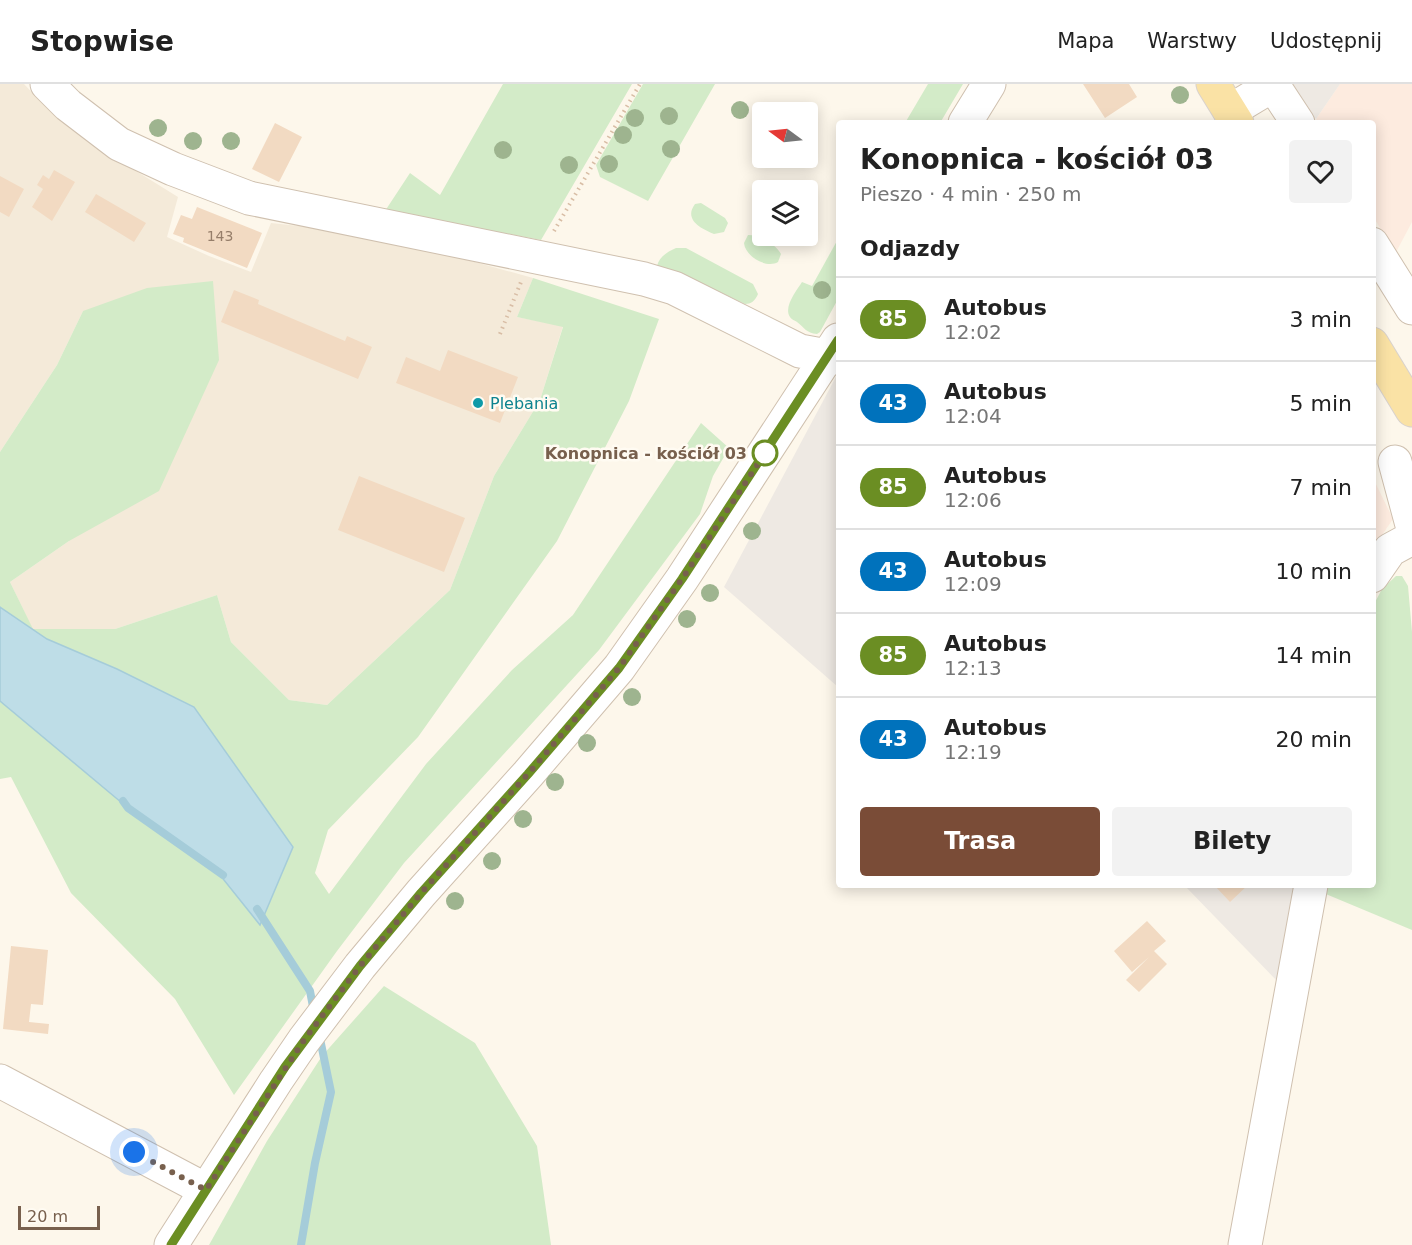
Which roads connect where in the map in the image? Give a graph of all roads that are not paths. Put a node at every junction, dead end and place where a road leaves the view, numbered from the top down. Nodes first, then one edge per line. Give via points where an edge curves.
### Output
1 (47, 84) edge
2 (988, 84) edge
3 (1213, 84) edge
4 (1233, 117) edge
5 (967, 120) edge
6 (1296, 120) edge
7 (1376, 250) edge
8 (1412, 308) edge
9 (1376, 351) edge
10 (835, 352) edge
11 (1412, 410) edge
12 (1393, 463) edge
13 (1412, 525) edge
14 (1412, 538) edge
15 (1376, 570) edge
16 (1310, 888) edge
17 (0, 1081) edge
18 (206, 1190) junction
19 (171, 1245) edge
20 (1245, 1245) edge

1 - 10 street via 119,144 249,198 539,256 674,288 800,351
2 - 5 street
3 - 4 main road
4 - 6 street via 1273,85
7 - 8 street
9 - 11 main road
10 - 18 street via 619,668 351,978 304,1040
12 - 13 street
14 - 15 street via 1390,550
16 - 20 street
17 - 18 street
18 - 19 street

